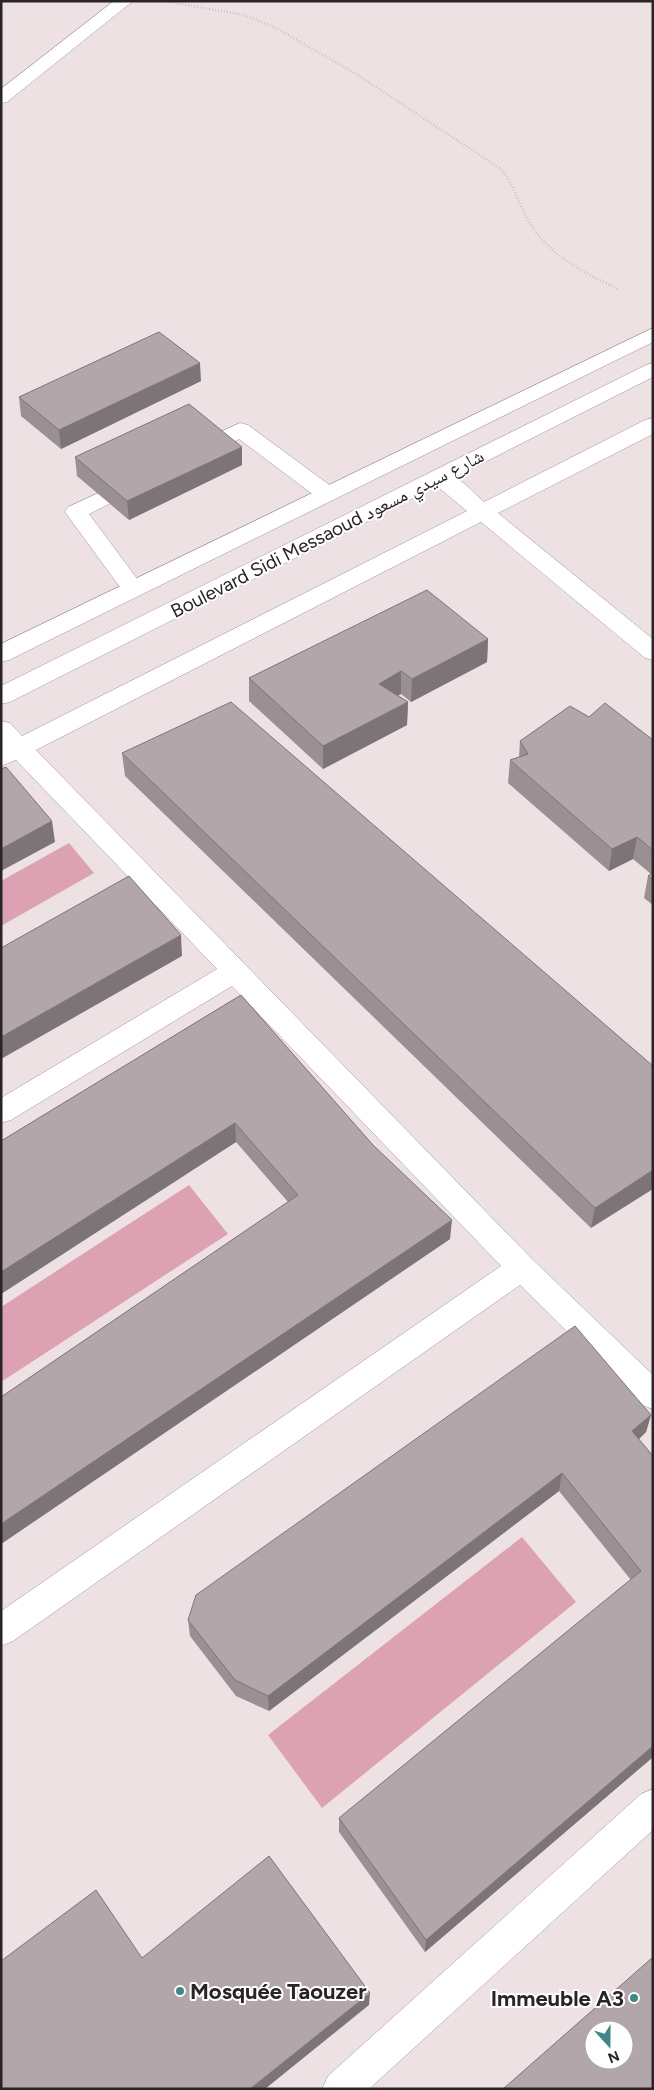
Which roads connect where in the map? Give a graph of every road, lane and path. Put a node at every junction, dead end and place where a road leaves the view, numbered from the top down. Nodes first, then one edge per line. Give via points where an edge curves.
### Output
1 (125, 1) edge
2 (165, 1) edge
3 (1, 98) edge
4 (618, 289) dead end
5 (653, 334) edge
6 (653, 369) edge
7 (653, 424) edge
8 (215, 443) edge
9 (440, 476) junction
10 (327, 494) junction
11 (103, 498) edge
12 (484, 512) junction
13 (133, 589) junction
14 (653, 652) edge
15 (1, 654) edge
16 (1, 696) edge
17 (1, 728) edge
18 (11, 752) edge
19 (235, 971) junction
20 (1, 1112) edge
21 (522, 1268) junction
22 (653, 1394) edge
23 (1, 1630) edge
24 (653, 1806) edge
25 (341, 2089) edge

1 - 3 street
2 - 4 path via 259,20 353,72 501,169 510,179 527,220 542,241 578,269
5 - 10 street, Boulevard Sidi Messaoud شارع سيدي مسعود
6 - 9 street, Boulevard Sidi Messaoud شارع سيدي مسعود
7 - 12 street
8 - 10 street via 240,430
9 - 12 street
9 - 16 street, Boulevard Sidi Messaoud شارع سيدي مسعود
10 - 13 street, Boulevard Sidi Messaoud شارع سيدي مسعود
11 - 13 street via 76,512
12 - 14 street
12 - 18 street
13 - 15 street, Boulevard Sidi Messaoud شارع سيدي مسعود
17 - 18 street
18 - 19 street
19 - 20 street
19 - 21 street
21 - 22 street
21 - 23 street
24 - 25 street

